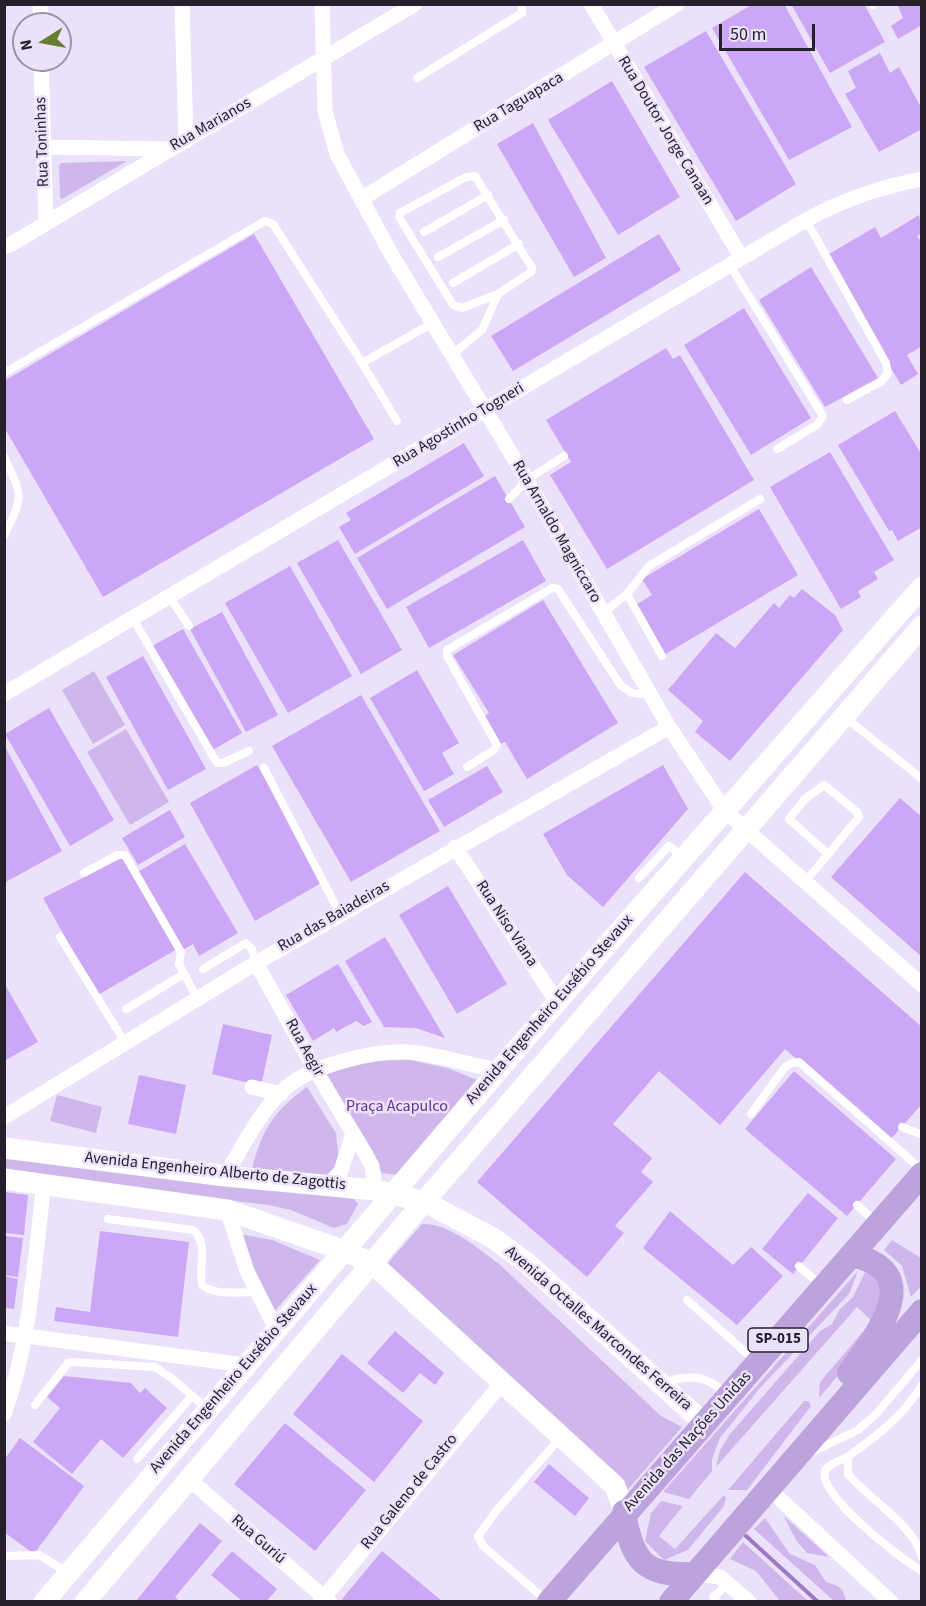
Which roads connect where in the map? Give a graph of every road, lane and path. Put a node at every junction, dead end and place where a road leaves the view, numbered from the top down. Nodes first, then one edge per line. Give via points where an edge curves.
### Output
1 (182, 4) edge
2 (322, 4) edge
3 (415, 4) edge
4 (522, 4) edge
5 (591, 4) edge
6 (676, 4) edge
7 (614, 45) junction
8 (323, 58) junction
9 (41, 72) edge
10 (417, 78) dead end
11 (186, 141) junction
12 (43, 147) junction
13 (169, 149) junction
14 (921, 179) edge
15 (488, 195) junction
16 (361, 199) junction
17 (504, 220) junction
18 (806, 220) junction
19 (46, 223) junction
20 (424, 232) dead end
21 (519, 244) junction
22 (8, 246) dead end
23 (438, 256) dead end
24 (735, 260) junction
25 (453, 283) dead end
26 (498, 294) junction
27 (433, 323) junction
28 (452, 355) junction
29 (362, 363) junction
30 (4, 373) edge
31 (848, 400) dead end
32 (485, 411) junction
33 (397, 421) dead end
34 (777, 449) dead end
35 (564, 456) dead end
36 (4, 457) edge
37 (527, 480) junction
38 (509, 499) dead end
39 (760, 499) dead end
40 (4, 536) edge
41 (921, 587) edge
42 (627, 594) junction
43 (169, 596) junction
44 (603, 613) junction
45 (132, 617) junction
46 (189, 626) dead end
47 (921, 626) edge
48 (662, 656) dead end
49 (4, 694) edge
50 (650, 695) junction
51 (844, 717) junction
52 (669, 727) junction
53 (249, 751) dead end
54 (467, 767) dead end
55 (264, 768) dead end
56 (921, 779) edge
57 (724, 811) junction
58 (746, 831) junction
59 (455, 847) junction
60 (828, 854) junction
61 (684, 857) junction
62 (84, 873) dead end
63 (639, 878) dead end
64 (804, 883) junction
65 (340, 914) junction
66 (60, 937) dead end
67 (256, 963) junction
68 (203, 969) dead end
69 (184, 974) junction
70 (921, 985) edge
71 (197, 998) junction
72 (557, 1002) junction
73 (126, 1009) dead end
74 (124, 1041) junction
75 (498, 1070) junction
76 (316, 1071) junction
77 (252, 1087) dead end
78 (281, 1094) junction
79 (751, 1114) dead end
80 (4, 1117) edge
81 (455, 1120) junction
82 (902, 1127) dead end
83 (353, 1133) junction
84 (921, 1135) edge
85 (4, 1148) edge
86 (470, 1148) junction
87 (921, 1172) edge
88 (225, 1176) junction
89 (4, 1179) edge
90 (44, 1185) junction
91 (328, 1185) junction
92 (384, 1192) junction
93 (425, 1202) junction
94 (857, 1205) dead end
95 (227, 1210) junction
96 (108, 1219) dead end
97 (878, 1224) junction
98 (345, 1251) junction
99 (851, 1255) junction
100 (372, 1264) junction
101 (799, 1266) dead end
102 (823, 1288) junction
103 (256, 1292) junction
104 (687, 1300) dead end
105 (921, 1311) edge
106 (276, 1329) junction
107 (4, 1333) edge
108 (24, 1336) junction
109 (758, 1363) junction
110 (920, 1364) edge
111 (245, 1365) junction
112 (502, 1383) junction
113 (658, 1383) junction
114 (921, 1386) edge
115 (729, 1396) junction
116 (200, 1402) junction
117 (35, 1405) dead end
118 (4, 1414) edge
119 (705, 1424) junction
120 (561, 1437) junction
121 (180, 1440) junction
122 (796, 1455) junction
123 (848, 1457) junction
124 (137, 1459) dead end
125 (188, 1478) junction
126 (768, 1488) junction
127 (624, 1512) junction
128 (4, 1556) edge
129 (921, 1557) edge
130 (921, 1571) edge
131 (68, 1573) junction
132 (695, 1574) junction
133 (728, 1584) junction
134 (324, 1600) edge
135 (714, 1600) edge
136 (44, 1602) edge
137 (85, 1602) edge
138 (549, 1602) edge
139 (671, 1602) edge
140 (749, 1602) edge
141 (891, 1602) edge

1 - 11 street
2 - 8 street, Rua Arnaldo Magniccaro
3 - 8 street, Rua Marianos
4 - 10 lane via 522,13
5 - 7 street, Rua Doutor Jorge Canaan
6 - 7 street, Rua Taguapaca
7 - 16 street, Rua Taguapaca
7 - 24 street, Rua Doutor Jorge Canaan
8 - 11 street, Rua Marianos
8 - 16 street, Rua Arnaldo Magniccaro via 329,135
9 - 12 street, Rua Toninhas
11 - 13 street, Rua Marianos
12 - 13 street
12 - 19 street, Rua Toninhas
13 - 19 street, Rua Marianos
14 - 18 street, Rua Agostinho Togneri via 845,200
15 - 17 lane
15 - 20 lane
15 - 26 lane via 472,175 399,217 453,305 462,308
16 - 27 street, Rua Arnaldo Magniccaro
17 - 21 lane
17 - 23 lane
18 - 24 street, Rua Agostinho Togneri
18 - 31 lane via 886,363 888,373 882,381
19 - 22 street, Rua Marianos
21 - 25 lane
21 - 26 lane via 531,272
24 - 32 street, Rua Agostinho Togneri
24 - 34 lane via 823,416 817,424
26 - 28 lane via 482,330
27 - 28 street, Rua Arnaldo Magniccaro
27 - 29 lane
28 - 32 street, Rua Arnaldo Magniccaro
29 - 30 lane via 273,224 265,221
29 - 33 lane
32 - 37 street, Rua Arnaldo Magniccaro
32 - 43 street, Rua Agostinho Togneri
35 - 37 lane
36 - 40 lane via 21,493
37 - 38 lane
37 - 44 street, Rua Arnaldo Magniccaro
39 - 42 lane via 649,566
41 - 57 main road, Avenida Engenheiro Eusébio Stevaux
42 - 44 lane
42 - 48 lane
43 - 45 street, Rua Agostinho Togneri
43 - 46 lane
44 - 50 street, Rua Arnaldo Magniccaro
45 - 49 street, Rua Agostinho Togneri
45 - 53 lane via 217,763 224,764
47 - 51 main road, Avenida Engenheiro Eusébio Stevaux
50 - 52 street, Rua Arnaldo Magniccaro
50 - 54 lane via 632,693 621,686 558,589 552,588 447,650 497,745
51 - 56 lane
51 - 58 main road, Avenida Engenheiro Eusébio Stevaux
52 - 57 street, Rua Arnaldo Magniccaro
52 - 59 street, Rua das Baiadeiras
55 - 65 lane
57 - 58 street, Rua Arnaldo Magniccaro
57 - 61 main road, Avenida Engenheiro Eusébio Stevaux
58 - 64 street, Rua Arnaldo Magniccaro
58 - 86 main road, Avenida Engenheiro Eusébio Stevaux
59 - 65 street, Rua das Baiadeiras
59 - 72 street, Rua Niso Viana
60 - 60 lane via 859,817 824,785 789,819
60 - 64 lane
61 - 63 lane via 669,846
61 - 72 main road, Avenida Engenheiro Eusébio Stevaux
62 - 69 lane via 117,855 125,855 181,952 179,964
64 - 70 street, Rua Arnaldo Magniccaro
65 - 67 street, Rua das Baiadeiras
66 - 74 lane
67 - 68 lane via 246,944
67 - 71 street, Rua das Baiadeiras
67 - 76 street, Rua Aegir
69 - 71 lane
69 - 73 lane
71 - 74 street, Rua das Baiadeiras
72 - 75 main road, Avenida Engenheiro Eusébio Stevaux
74 - 80 street, Rua das Baiadeiras
75 - 76 street via 407,1052 364,1056
75 - 81 main road, Avenida Engenheiro Eusébio Stevaux
76 - 78 street via 291,1083
76 - 83 street, Rua Aegir
77 - 78 street
78 - 88 street via 253,1129
79 - 87 lane via 785,1067 800,1062
81 - 86 main road via 457,1136
81 - 92 main road, Avenida Engenheiro Eusébio Stevaux
82 - 84 lane
83 - 91 street via 341,1171
83 - 92 street, Rua Aegir
85 - 88 main road, Avenida Engenheiro Alberto de Zagottis
86 - 93 main road, Avenida Engenheiro Eusébio Stevaux
87 - 97 highway, Avenida das Nações Unidas / SP-015
88 - 91 main road, Avenida Engenheiro Alberto de Zagottis
89 - 90 main road, Avenida Engenheiro Alberto de Zagottis
90 - 95 main road, Avenida Engenheiro Alberto de Zagottis
90 - 108 street
91 - 92 main road, Avenida Engenheiro Alberto de Zagottis
92 - 93 main road, Avenida Engenheiro Alberto de Zagottis
92 - 98 main road, Avenida Engenheiro Eusébio Stevaux
93 - 100 main road, Avenida Engenheiro Eusébio Stevaux
93 - 113 main road, Avenida Octalles Marcondes Ferreira via 493,1238 528,1264
94 - 97 lane
95 - 98 main road, Avenida Engenheiro Alberto de Zagottis
95 - 103 street
96 - 103 lane via 193,1230 202,1242 202,1285 226,1292
97 - 99 highway, Avenida das Nações Unidas / SP-015
98 - 100 main road, Avenida Engenheiro Alberto de Zagottis
98 - 106 main road, Avenida Engenheiro Eusébio Stevaux
99 - 102 highway, Avenida das Nações Unidas / SP-015
99 - 122 highway via 873,1259 890,1268 900,1292 898,1306 807,1427
100 - 112 main road
100 - 125 main road, Avenida Engenheiro Eusébio Stevaux
101 - 102 lane
102 - 109 highway, Avenida das Nações Unidas / SP-015
103 - 106 street
104 - 109 lane
105 - 122 highway
106 - 111 main road, Avenida Engenheiro Eusébio Stevaux
107 - 108 street
108 - 111 street
108 - 118 street
109 - 115 highway, Avenida das Nações Unidas / SP-015
110 - 122 lane via 858,1430
111 - 116 main road, Avenida Engenheiro Eusébio Stevaux
112 - 120 main road
112 - 134 street, Rua Galeno de Castro
113 - 115 lane via 694,1376 712,1382
113 - 119 main road, Avenida Octalles Marcondes Ferreira
114 - 123 lane via 892,1421
115 - 119 highway, Avenida das Nações Unidas / SP-015
116 - 117 lane via 155,1367 73,1362 68,1363
116 - 121 main road, Avenida Engenheiro Eusébio Stevaux
116 - 124 lane
119 - 127 highway, Avenida das Nações Unidas / SP-015
120 - 127 main road via 615,1486
120 - 138 lane via 478,1536 483,1546
121 - 125 main road via 180,1465
121 - 131 main road, Avenida Engenheiro Eusébio Stevaux
122 - 126 highway
123 - 129 lane via 848,1474 918,1544
123 - 130 lane via 827,1467 823,1476 826,1486 879,1540 905,1563
125 - 134 street, Rua Guriú
125 - 137 main road, Avenida Engenheiro Eusébio Stevaux
126 - 132 highway
126 - 141 street
127 - 132 highway via 634,1549 649,1568 668,1575
127 - 138 highway, Avenida das Nações Unidas / SP-015
128 - 131 lane via 39,1555
131 - 136 main road, Avenida Engenheiro Eusébio Stevaux
132 - 133 street via 720,1576
132 - 139 highway
133 - 135 lane
133 - 140 street

